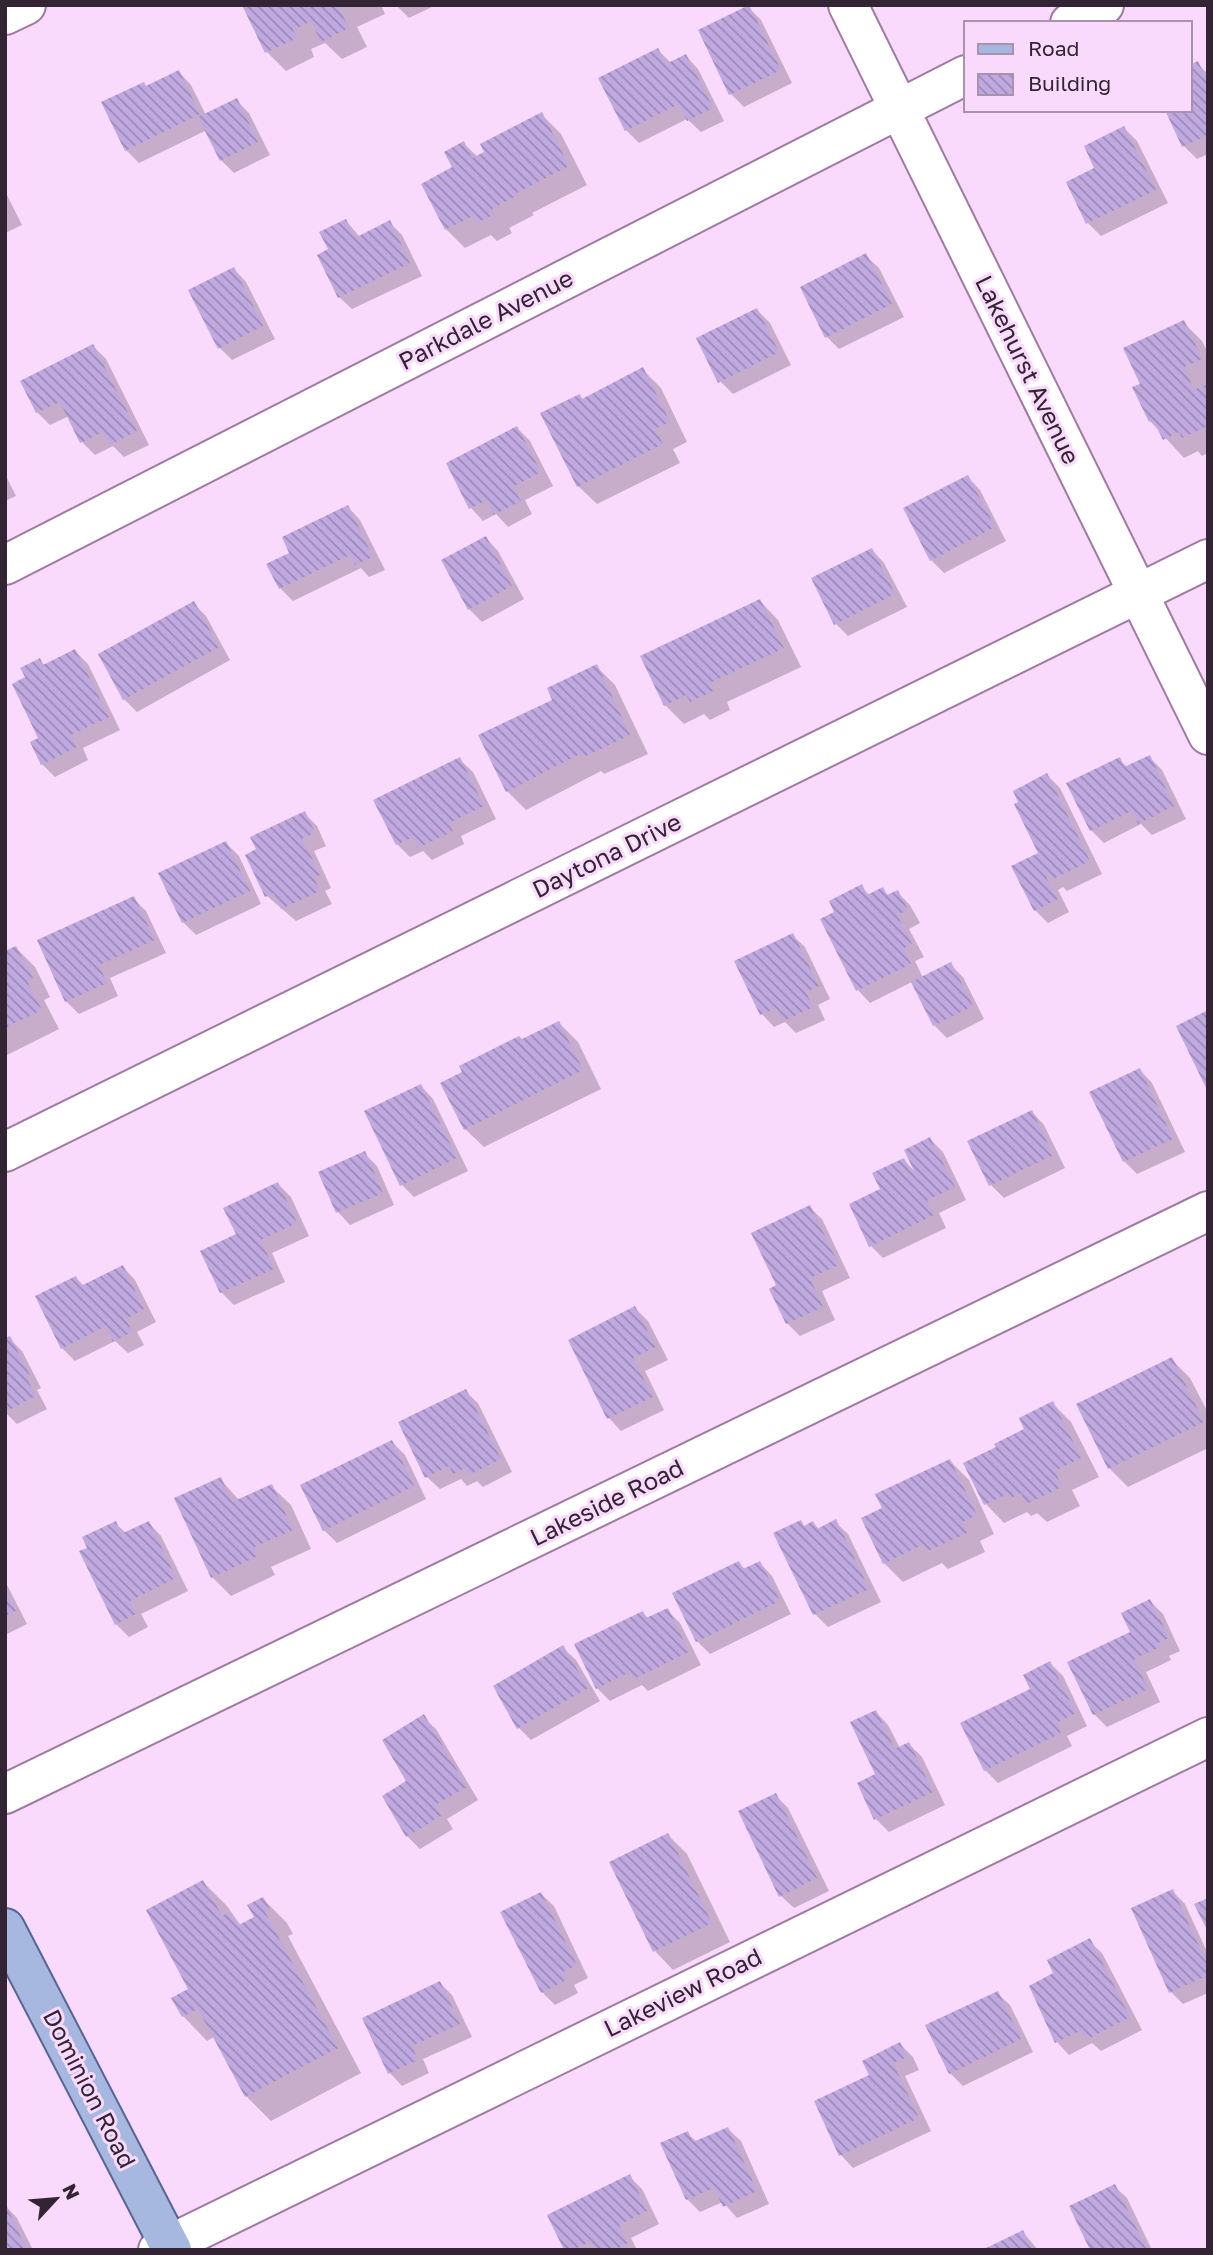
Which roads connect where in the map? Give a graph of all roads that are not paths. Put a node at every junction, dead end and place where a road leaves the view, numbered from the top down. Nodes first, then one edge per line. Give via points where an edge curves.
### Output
1 (26, 5) edge
2 (848, 5) edge
3 (1104, 5) edge
4 (5, 15) edge
5 (1074, 21) edge
6 (964, 76) edge
7 (898, 110) junction
8 (1208, 559) edge
9 (5, 565) edge
10 (1138, 594) junction
11 (1208, 735) edge
12 (5, 1152) edge
13 (1208, 1211) edge
14 (1208, 1737) edge
15 (5, 1794) edge
16 (5, 1928) edge
17 (167, 2248) edge

1 - 4 street
2 - 7 street, Lakehurst Avenue
3 - 5 street
6 - 7 street, Parkdale Avenue
7 - 9 street, Parkdale Avenue
7 - 10 street, Lakehurst Avenue
8 - 10 street, Daytona Drive
10 - 11 street, Lakehurst Avenue
10 - 12 street, Daytona Drive
13 - 15 street, Lakeside Road
14 - 17 street, Lakeview Road
16 - 17 main road, Dominion Road

